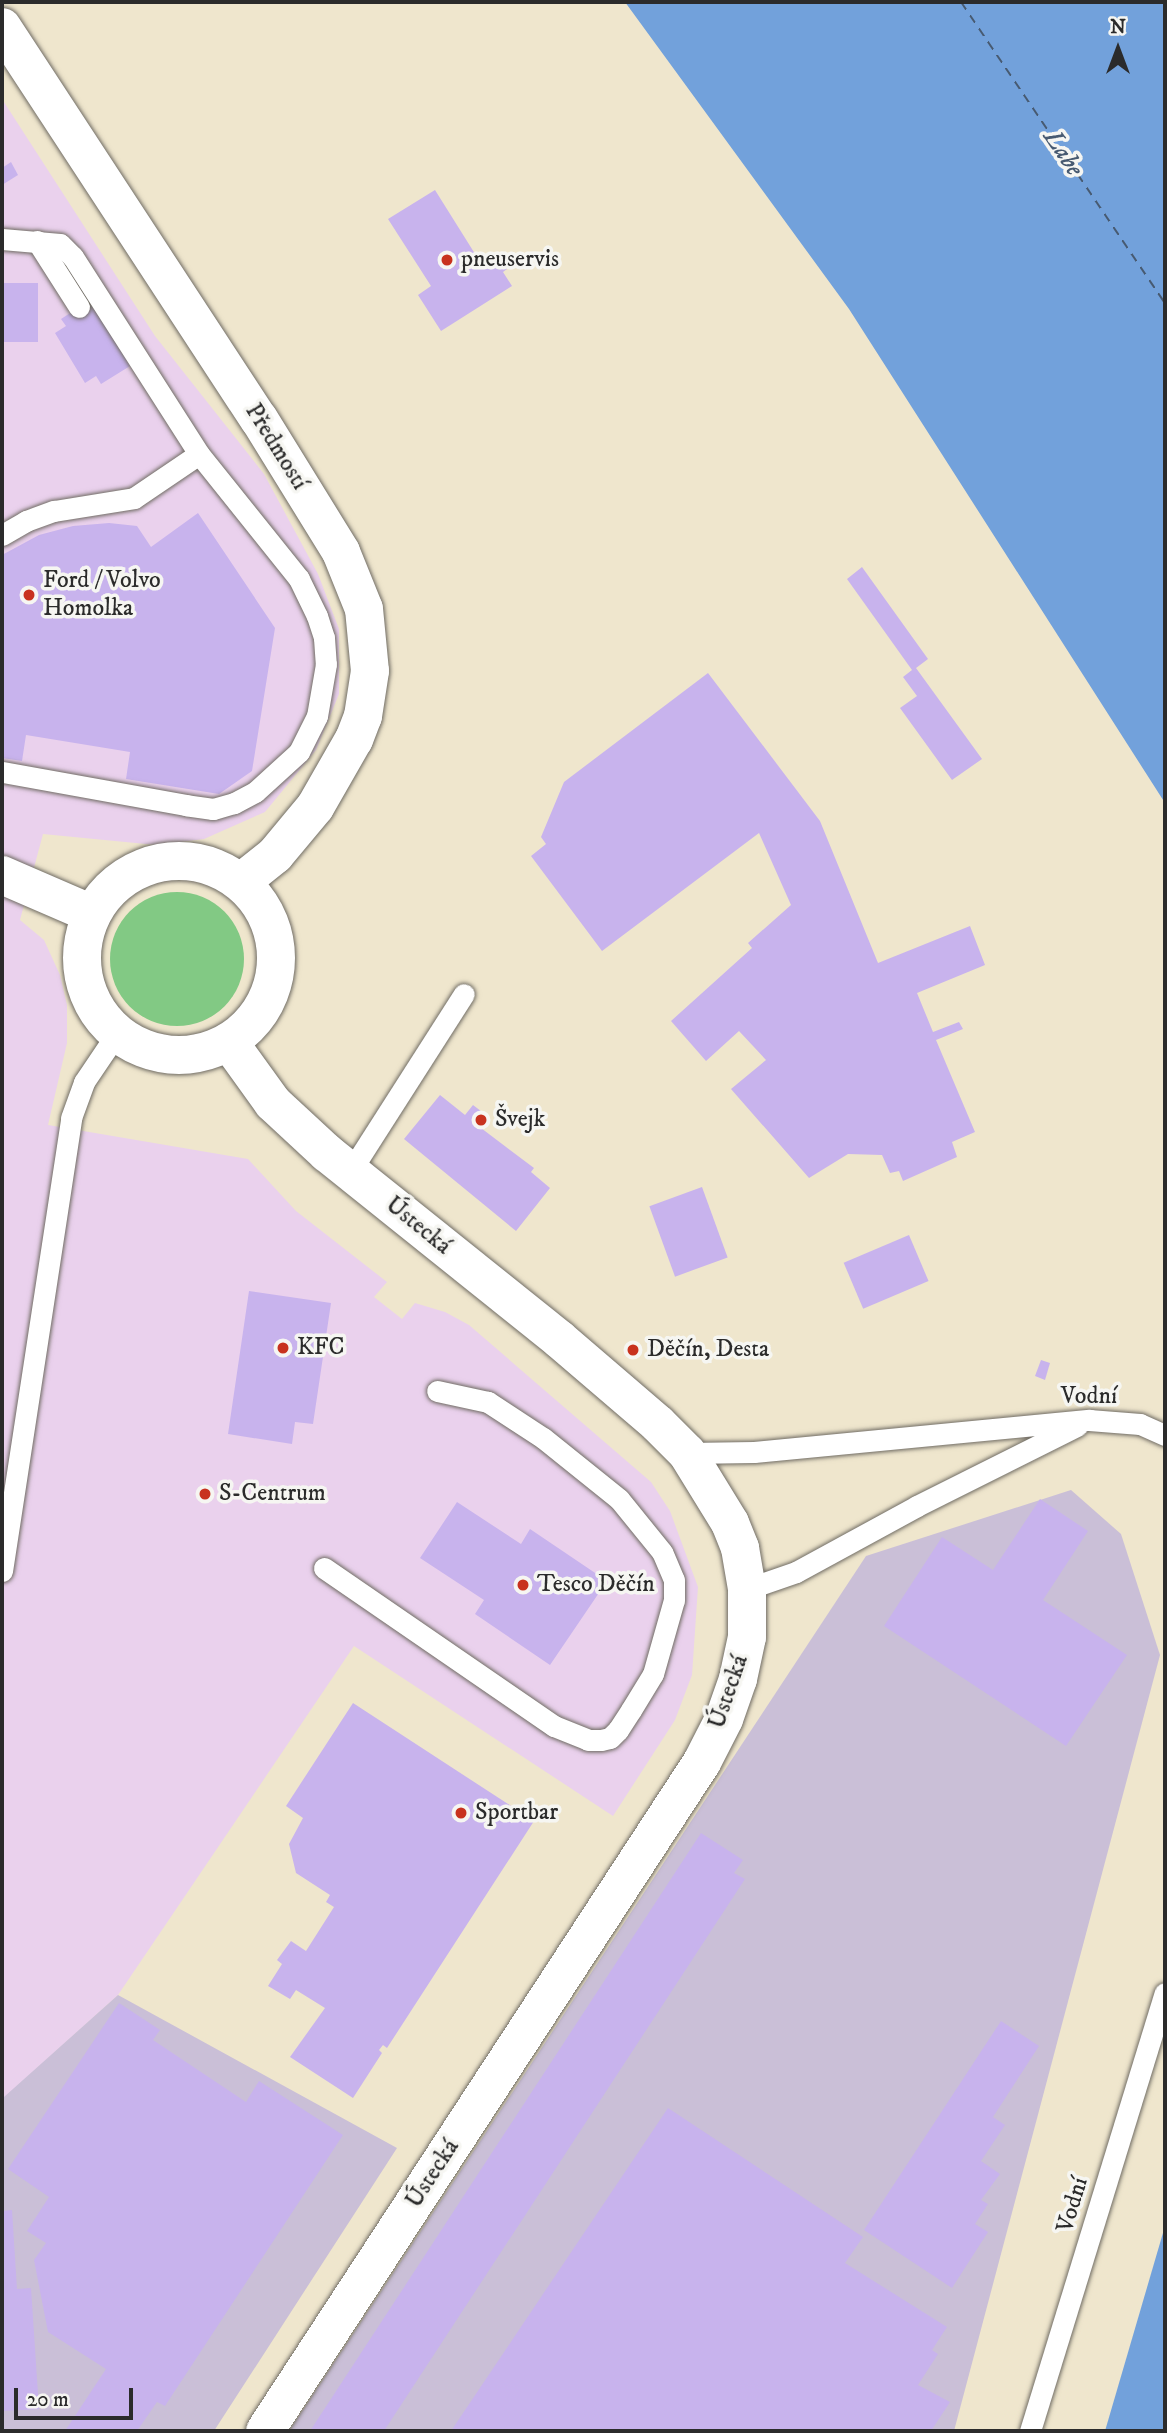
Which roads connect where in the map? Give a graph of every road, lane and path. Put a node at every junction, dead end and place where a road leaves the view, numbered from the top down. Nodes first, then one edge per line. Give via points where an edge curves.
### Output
1 (2, 27) edge
2 (2, 239) edge
3 (37, 241) junction
4 (79, 307) dead end
5 (198, 454) junction
6 (2, 535) edge
7 (2, 772) edge
8 (2, 875) edge
9 (241, 882) junction
10 (92, 914) junction
11 (464, 994) dead end
12 (117, 1033) junction
13 (229, 1042) junction
14 (350, 1172) junction
15 (437, 1391) dead end
16 (1089, 1420) junction
17 (1165, 1435) edge
18 (687, 1453) junction
19 (324, 1568) dead end
20 (2, 1571) edge
21 (747, 1589) junction
22 (1165, 1993) edge
23 (265, 2431) edge
24 (1030, 2431) edge

1 - 9 street, Předmostí via 259,419 341,552 364,609 370,671 354,739 315,807 275,855
2 - 3 lane
3 - 4 lane
3 - 5 lane via 60,244 74,257
5 - 6 lane via 134,498 54,511
5 - 7 lane via 299,579 317,616 327,664 324,689 299,752 255,792 213,808
8 - 10 street
9 - 10 street via 197,863 159,863 132,873 109,890
9 - 13 street via 262,905 274,934 277,965 270,995 259,1013
10 - 12 street via 83,945 83,978 96,1008
11 - 14 lane
12 - 13 street via 143,1049 172,1056 202,1053
12 - 20 lane via 83,1082 71,1118
13 - 14 street, Ústecká via 272,1103
14 - 18 street, Ústecká via 559,1339
15 - 19 lane via 488,1402 543,1438 619,1499 662,1552 674,1580 674,1601 653,1674 631,1710 610,1738 601,1740 588,1740 554,1726
16 - 17 lane, Vodní via 1140,1424
16 - 18 lane, Vodní via 754,1452
16 - 21 lane via 796,1572
18 - 21 street, Ústecká via 730,1523
21 - 23 street, Ústecká via 747,1637 738,1679 702,1762
22 - 24 lane, Vodní

